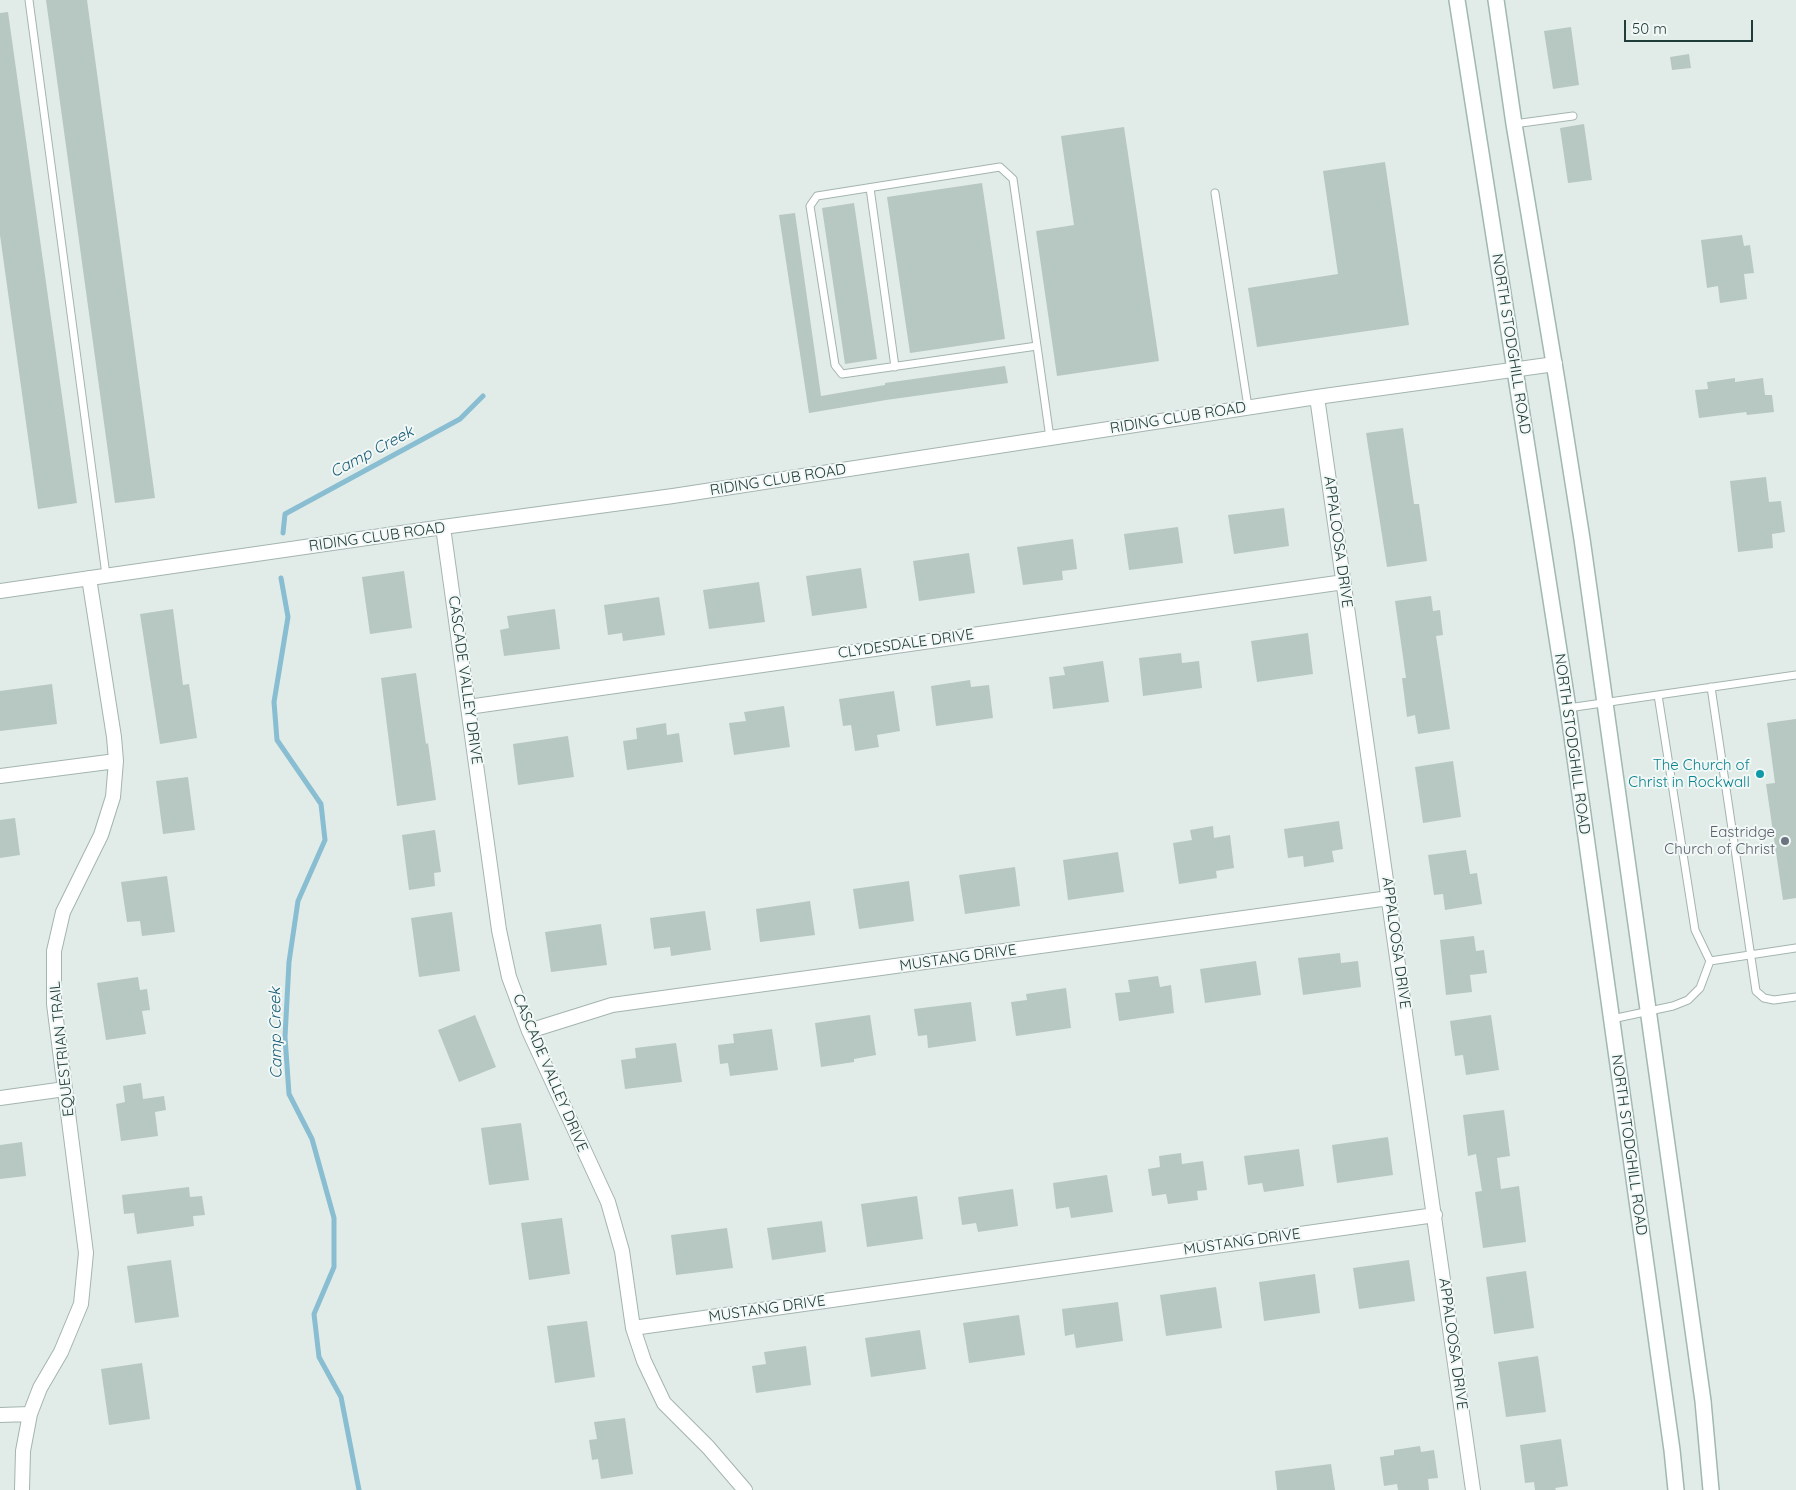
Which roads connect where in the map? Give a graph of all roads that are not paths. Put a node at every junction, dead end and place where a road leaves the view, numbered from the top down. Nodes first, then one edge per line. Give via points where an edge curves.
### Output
1 (30, 0) edge
2 (1457, 0) edge
3 (1496, 0) edge
4 (1573, 116) dead end
5 (1514, 124) junction
6 (870, 188) junction
7 (1215, 193) dead end
8 (1037, 346) junction
9 (1555, 364) junction
10 (895, 367) junction
11 (1515, 369) junction
12 (1317, 397) junction
13 (1248, 407) junction
14 (1050, 438) junction
15 (444, 527) junction
16 (106, 575) junction
17 (89, 578) junction
18 (1344, 582) junction
19 (0, 591) edge
20 (1796, 675) edge
21 (1710, 688) junction
22 (1658, 695) junction
23 (1605, 703) junction
24 (468, 707) junction
25 (1568, 708) junction
26 (116, 761) junction
27 (0, 776) edge
28 (1390, 898) junction
29 (1796, 948) edge
30 (1751, 955) junction
31 (1710, 961) junction
32 (1796, 997) edge
33 (1649, 1012) junction
34 (1612, 1019) junction
35 (529, 1031) junction
36 (65, 1088) junction
37 (0, 1098) edge
38 (1435, 1215) junction
39 (633, 1328) junction
40 (30, 1414) junction
41 (0, 1415) edge
42 (22, 1490) edge
43 (745, 1490) edge
44 (1473, 1490) edge
45 (1676, 1490) edge
46 (1711, 1490) edge

1 - 16 lane
2 - 11 main road, NORTH STODGHILL ROAD
3 - 5 main road
4 - 5 lane
5 - 9 main road
6 - 8 lane via 1000,167 1013,178
6 - 10 lane
6 - 10 lane via 817,196 810,206 834,365 842,374
7 - 13 lane
8 - 10 lane
8 - 14 lane
9 - 11 street, RIDING CLUB ROAD
9 - 23 main road
11 - 12 street, RIDING CLUB ROAD
11 - 25 main road, NORTH STODGHILL ROAD
12 - 13 street, RIDING CLUB ROAD
12 - 18 street, APPALOOSA DRIVE
13 - 14 street, RIDING CLUB ROAD
14 - 15 street, RIDING CLUB ROAD via 673,496
15 - 16 street, RIDING CLUB ROAD
15 - 24 street, CASCADE VALLEY DRIVE
16 - 17 street, RIDING CLUB ROAD
17 - 19 street, RIDING CLUB ROAD
17 - 26 street, EQUESTRIAN TRAIL
18 - 24 street, CLYDESDALE DRIVE
18 - 28 street, APPALOOSA DRIVE
20 - 21 lane
21 - 22 lane
21 - 30 lane
22 - 23 lane
22 - 31 lane via 1695,930
23 - 25 lane
23 - 33 main road
24 - 35 street, CASCADE VALLEY DRIVE via 499,930 509,977
25 - 34 main road, NORTH STODGHILL ROAD
26 - 27 street
26 - 36 street, EQUESTRIAN TRAIL via 113,797 101,835 63,912 54,951 54,1004
28 - 35 street, MUSTANG DRIVE via 612,1005
28 - 38 street, APPALOOSA DRIVE
29 - 30 lane
30 - 31 lane
30 - 32 lane via 1756,990 1764,998
31 - 33 lane via 1700,988 1688,1000
33 - 34 lane
33 - 46 main road via 1702,1391
34 - 45 main road, NORTH STODGHILL ROAD
35 - 39 street, CASCADE VALLEY DRIVE via 608,1202 622,1251
36 - 37 street
36 - 40 street, EQUESTRIAN TRAIL via 86,1253 81,1304
38 - 39 street, MUSTANG DRIVE
38 - 44 street, APPALOOSA DRIVE
39 - 43 street, CASCADE VALLEY DRIVE via 664,1403
40 - 41 street
40 - 42 street, EQUESTRIAN TRAIL via 22,1451

